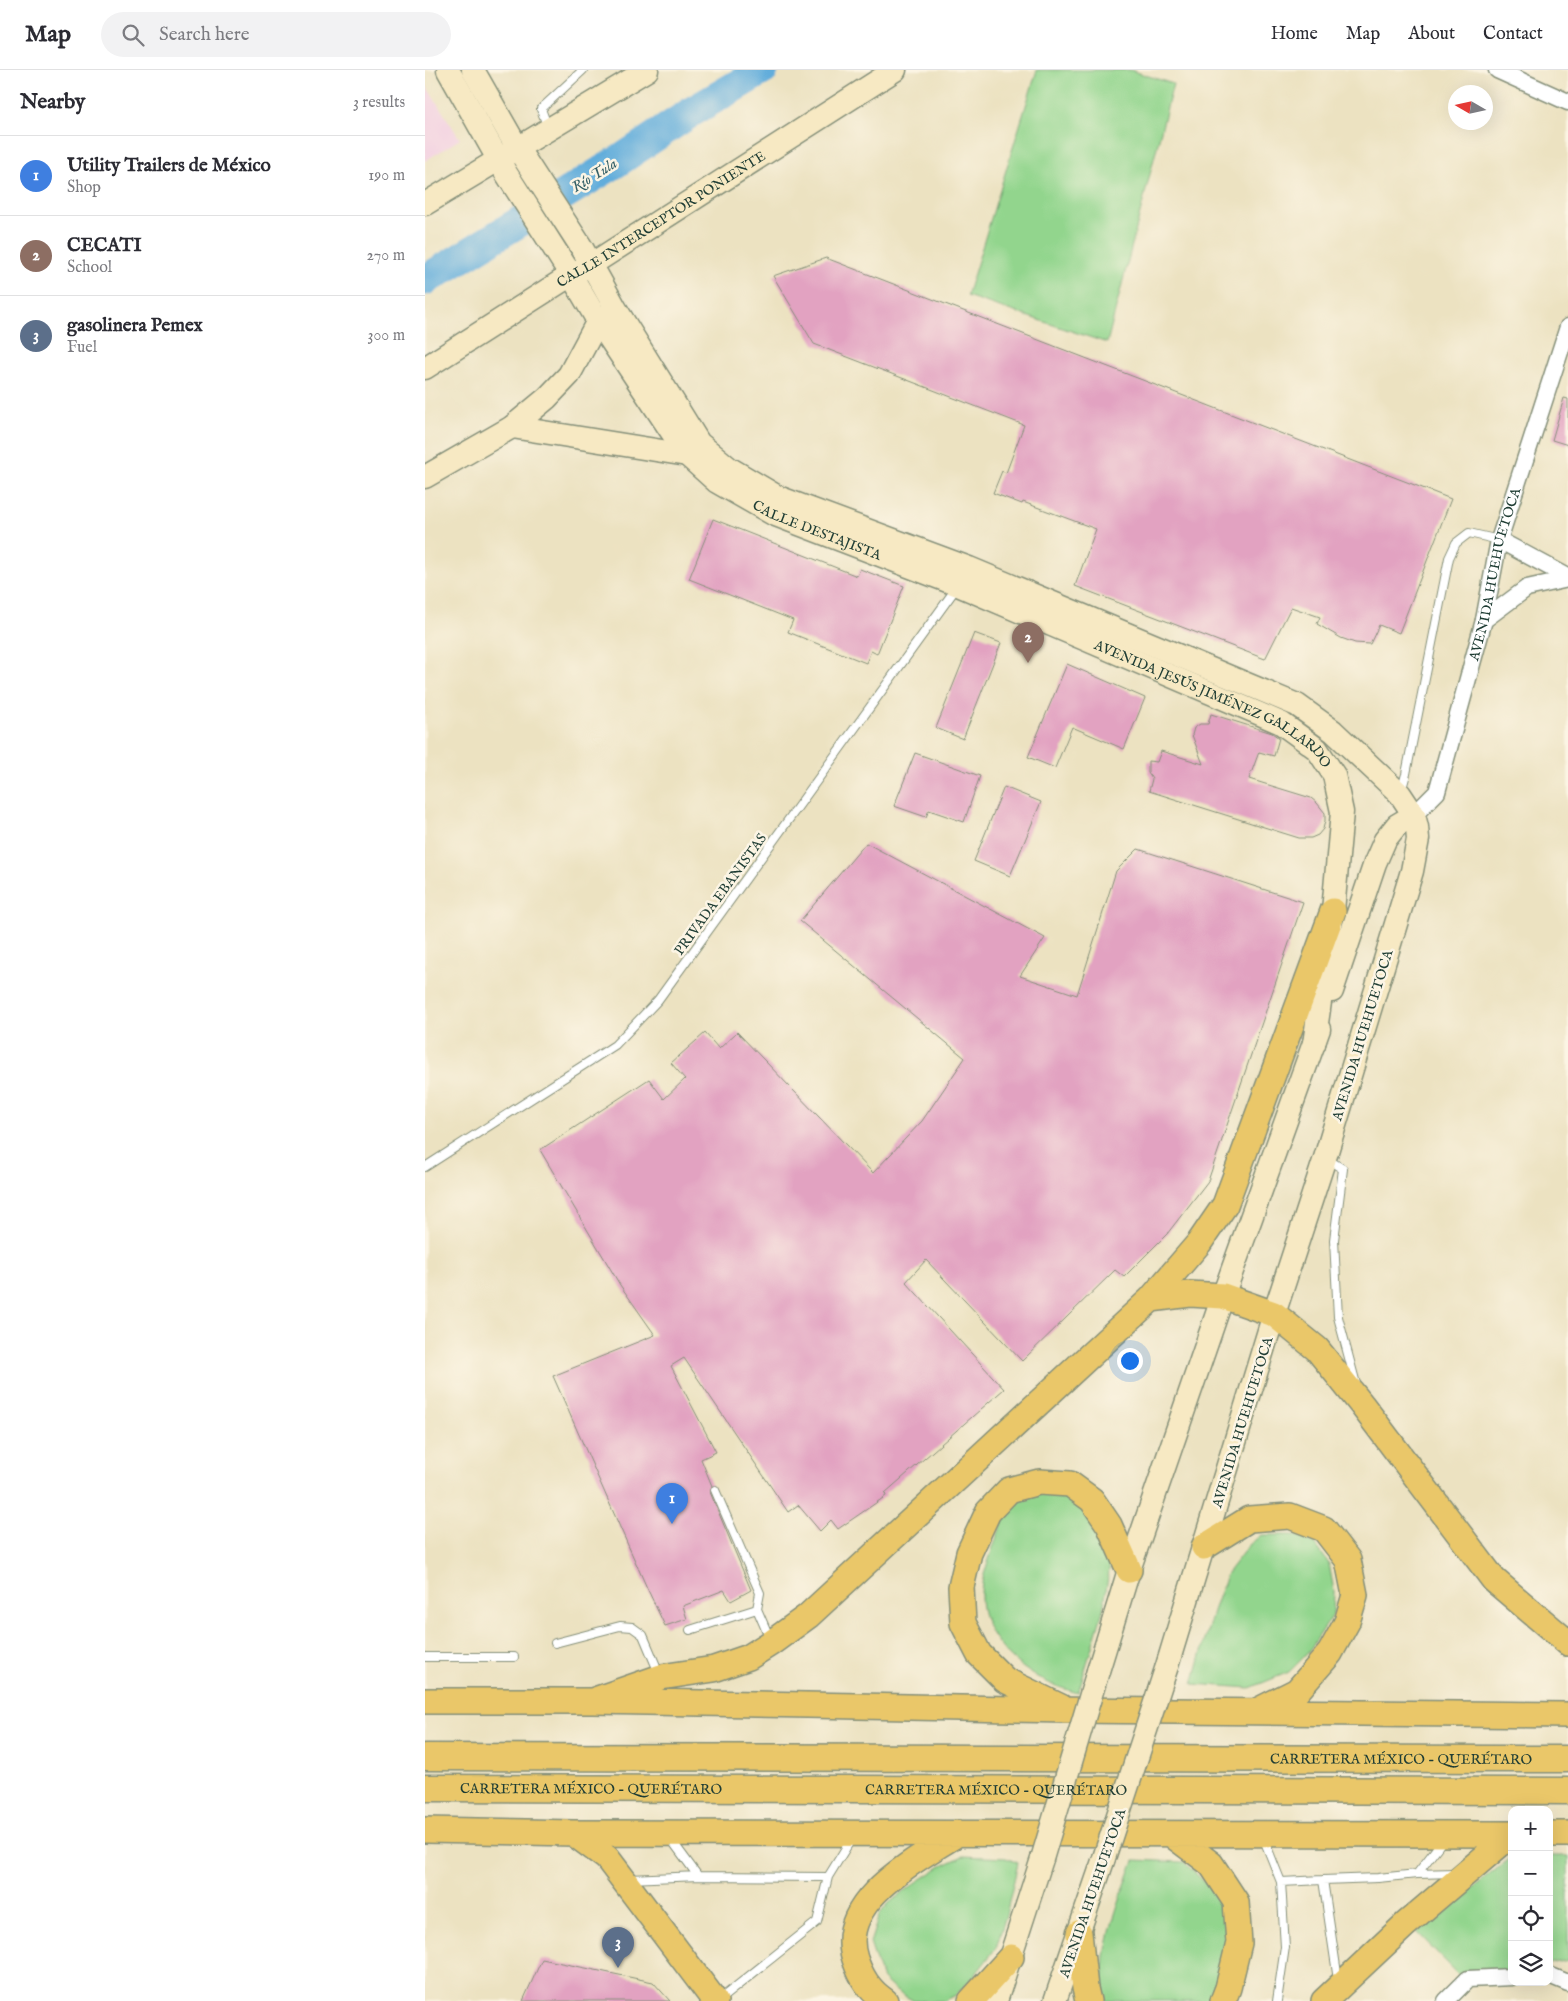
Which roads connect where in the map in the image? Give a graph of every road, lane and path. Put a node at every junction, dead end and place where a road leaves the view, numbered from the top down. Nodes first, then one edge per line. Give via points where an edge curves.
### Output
1 (448, 70) edge
2 (473, 70) edge
3 (583, 70) edge
4 (647, 70) edge
5 (895, 70) edge
6 (1497, 70) edge
7 (1568, 102) edge
8 (549, 130) junction
9 (512, 160) junction
10 (425, 204) edge
11 (587, 256) junction
12 (566, 267) junction
13 (617, 309) junction
14 (598, 321) junction
15 (1568, 327) edge
16 (425, 368) edge
17 (512, 427) junction
18 (693, 449) junction
19 (425, 477) edge
20 (1499, 540) junction
21 (963, 576) junction
22 (1568, 578) edge
23 (1484, 620) junction
24 (1400, 794) junction
25 (1414, 815) junction
26 (1418, 840) joint
27 (1333, 911) junction
28 (1314, 1044) junction
29 (1325, 1158) junction
30 (425, 1167) edge
31 (1223, 1296) junction
32 (1151, 1299) junction
33 (1274, 1314) junction
34 (1362, 1405) junction
35 (715, 1490) dead end
36 (1204, 1547) junction
37 (1129, 1570) junction
38 (757, 1609) junction
39 (690, 1630) dead end
40 (555, 1642) dead end
41 (771, 1643) junction
42 (1568, 1643) edge
43 (425, 1657) edge
44 (514, 1657) dead end
45 (661, 1677) junction
46 (592, 1701) junction
47 (425, 1702) edge
48 (1068, 1710) junction
49 (1253, 1713) junction
50 (1568, 1715) edge
51 (425, 1757) edge
52 (1568, 1758) edge
53 (425, 1788) edge
54 (1568, 1791) edge
55 (425, 1830) edge
56 (573, 1833) junction
57 (665, 1833) junction
58 (855, 1833) junction
59 (959, 1833) junction
60 (1171, 1834) junction
61 (1262, 1834) junction
62 (1447, 1834) junction
63 (1508, 1834) edge
64 (1553, 1834) edge
65 (1568, 1834) edge
66 (1508, 1837) edge
67 (1467, 1872) junction
68 (1417, 1874) junction
69 (698, 1876) junction
70 (828, 1877) junction
71 (623, 1879) junction
72 (1323, 1880) junction
73 (1281, 1882) junction
74 (1079, 1933) junction
75 (1011, 1957) junction
76 (1508, 1977) edge
77 (1553, 1977) edge
78 (1568, 1985) edge
79 (1331, 1994) edge
80 (717, 2001) edge
81 (885, 2001) edge
82 (971, 2001) edge
83 (996, 2001) edge
84 (1055, 2001) edge
85 (1088, 2001) edge
86 (1223, 2001) edge
87 (1277, 2001) edge
88 (1447, 2001) edge

1 - 9 main road
2 - 9 main road
3 - 8 lane via 541,109
4 - 8 main road
5 - 11 main road, CALLE INTERCEPTOR PONIENTE
6 - 7 street
8 - 9 main road
9 - 10 main road
9 - 11 main road, CALLE DESTAJISTA
9 - 12 main road, CALLE DESTAJISTA
11 - 12 main road, CALLE INTERCEPTOR PONIENTE
11 - 13 main road, CALLE DESTAJISTA
12 - 14 main road, CALLE DESTAJISTA
12 - 16 main road, CALLE INTERCEPTOR PONIENTE
13 - 14 main road
13 - 18 main road, CALLE DESTAJISTA
14 - 17 main road via 569,375
14 - 18 main road, CALLE DESTAJISTA
15 - 20 street, AVENIDA HUEHUETOCA
17 - 18 main road
17 - 19 main road
18 - 21 main road, CALLE DESTAJISTA via 778,497
20 - 22 street
20 - 23 street, AVENIDA HUEHUETOCA
20 - 24 lane via 1469,533 1456,543 1449,558
21 - 24 main road, AVENIDA JESÚS JIMÉNEZ GALLARDO via 1297,705 1333,731
21 - 27 main road, AVENIDA JESÚS JIMÉNEZ GALLARDO via 1281,722 1317,749 1334,775 1342,812
21 - 30 lane, PRIVADA EBANISTAS via 658,1000 615,1044
22 - 23 street via 1527,588
23 - 25 street, AVENIDA HUEHUETOCA via 1437,792
24 - 25 main road, AVENIDA JESÚS JIMÉNEZ GALLARDO
25 - 26 main road, AVENIDA JESÚS JIMÉNEZ GALLARDO
25 - 28 main road via 1397,825 1378,855
26 - 29 main road, AVENIDA HUEHUETOCA via 1412,871
27 - 28 main road, AVENIDA JESÚS JIMÉNEZ GALLARDO
27 - 32 main road via 1225,1205 1199,1243
28 - 31 main road
29 - 33 main road, AVENIDA HUEHUETOCA
29 - 34 lane via 1343,1169 1334,1240 1338,1316
31 - 32 main road via 1190,1294
31 - 33 main road
31 - 37 main road
32 - 41 main road via 808,1616
33 - 34 main road via 1317,1349
33 - 36 main road, AVENIDA HUEHUETOCA
34 - 42 main road via 1494,1580
35 - 38 lane via 760,1593
36 - 49 main road via 1249,1519 1290,1516 1325,1529 1348,1560 1355,1595 1347,1622 1330,1653 1297,1692
36 - 74 main road, AVENIDA HUEHUETOCA, bridge
37 - 48 main road via 1109,1525 1092,1500 1070,1484 1039,1482 1009,1490 988,1512 969,1554 961,1587 963,1623 979,1654 1005,1680
37 - 75 main road, bridge
38 - 39 lane
38 - 41 lane
40 - 45 lane via 620,1626 632,1627 643,1635
41 - 45 main road via 749,1657 714,1668
43 - 44 lane
45 - 46 main road
46 - 47 main road
46 - 48 main road
48 - 49 main road
49 - 50 main road
51 - 52 highway, CARRETERA MÉXICO - QUERÉTARO
53 - 54 highway, CARRETERA MÉXICO - QUERÉTARO
55 - 56 main road
56 - 57 main road
56 - 71 main road via 607,1858
57 - 58 main road
57 - 69 lane
58 - 59 main road
58 - 70 lane
59 - 60 main road
59 - 81 main road via 884,1883 866,1902 854,1925 852,1951 859,1973 871,1991
60 - 61 main road
60 - 86 main road via 1211,1864 1236,1902 1239,1943
61 - 62 main road
61 - 73 lane
62 - 63 main road
62 - 68 lane
64 - 65 main road
66 - 67 main road
67 - 68 lane
67 - 79 main road via 1405,1924
68 - 72 lane
69 - 70 lane
69 - 71 lane
70 - 80 lane via 817,1922
71 - 80 main road
72 - 73 lane
72 - 79 lane
73 - 87 lane via 1285,1946
74 - 84 main road, AVENIDA HUEHUETOCA
74 - 85 main road
75 - 82 main road
75 - 83 main road
76 - 88 street via 1468,1979
77 - 78 street

